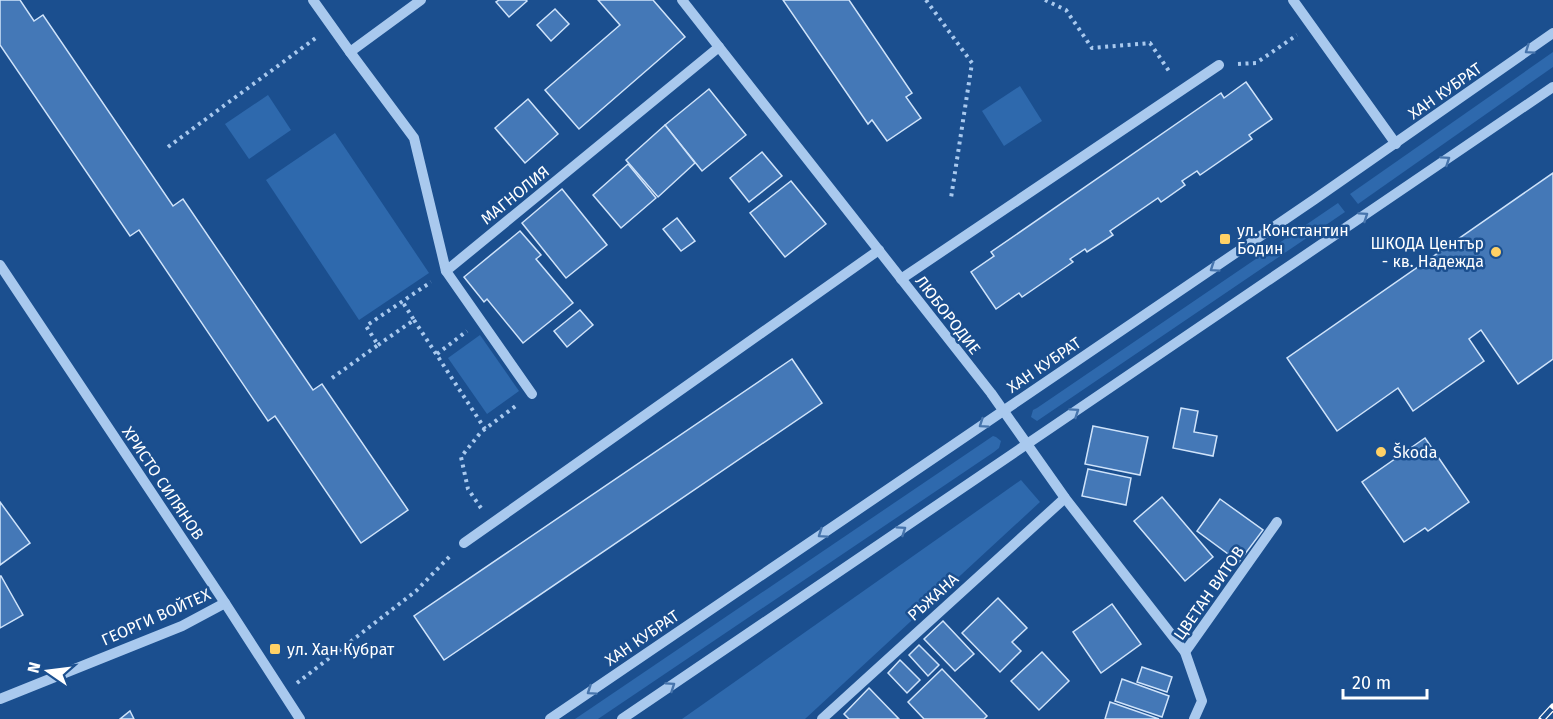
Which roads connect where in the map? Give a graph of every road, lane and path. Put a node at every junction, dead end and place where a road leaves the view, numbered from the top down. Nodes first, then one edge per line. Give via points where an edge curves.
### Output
1 (313, 0) edge
2 (421, 0) edge
3 (682, 0) edge
4 (926, 0) edge
5 (1045, 0) edge
6 (1293, 0) edge
7 (332, 26) junction
8 (1311, 26) junction
9 (1553, 33) edge
10 (719, 46) junction
11 (350, 52) junction
12 (1219, 65) joint
13 (1553, 87) edge
14 (1182, 90) junction
15 (1396, 144) junction
16 (168, 147) dead end
17 (951, 198) dead end
18 (879, 249) junction
19 (0, 265) edge
20 (446, 272) junction
21 (901, 279) junction
22 (402, 301) junction
23 (414, 320) junction
24 (481, 321) junction
25 (378, 345) junction
26 (436, 354) junction
27 (332, 378) dead end
28 (532, 394) joint
29 (1004, 411) junction
30 (485, 429) junction
31 (1026, 445) junction
32 (1065, 498) junction
33 (1277, 522) dead end
34 (491, 523) junction
35 (464, 543) joint
36 (225, 603) junction
37 (1185, 652) junction
38 (284, 694) junction
39 (0, 699) edge
40 (300, 719) edge
41 (550, 719) edge
42 (622, 719) edge
43 (822, 719) edge
44 (1194, 719) edge

1 - 7 street
2 - 11 street
3 - 10 street, ЛЮБОРОДИЕ
4 - 17 path via 972,63
5 - 14 path via 1066,10 1092,48 1150,43
6 - 8 street
7 - 11 street
7 - 16 path
8 - 12 path via 1256,63
8 - 15 street
9 -> 15 street, ХАН КУБРАТ
10 - 18 street, ЛЮБОРОДИЕ
10 - 20 street, МАГНОЛИЯ
11 - 20 street via 414,138
12 - 14 street
31 -> 13 street
14 - 21 street
15 -> 29 street, ХАН КУБРАТ
18 - 21 street, ЛЮБОРОДИЕ
18 - 34 street
19 - 36 street, ХРИСТО СИЛЯНОВ
20 - 22 path
20 - 24 street
21 - 29 street, ЛЮБОРОДИЕ
22 - 23 path
22 - 25 path via 366,326
23 - 25 path
23 - 26 path
24 - 26 path
24 - 28 street
25 - 27 path
26 - 30 path
28 - 30 path
29 - 31 street, ЛЮБОРОДИЕ
29 -> 41 street, ХАН КУБРАТ
30 - 34 path via 461,456 468,489
31 - 32 street, ЛЮБОРОДИЕ
42 -> 31 street
32 - 37 street, ЛЮБОРОДИЕ
32 - 43 street, РЪЖАНА
33 - 37 street, ЦВЕТАН ВИТОВ
34 - 35 street
35 - 38 path via 416,591
36 - 38 street, ХРИСТО СИЛЯНОВ
36 - 39 street, ГЕОРГИ ВОЙТЕХ via 183,626
37 - 44 street, ЦВЕТАН ВИТОВ via 1202,700
38 - 40 street, ХРИСТО СИЛЯНОВ

